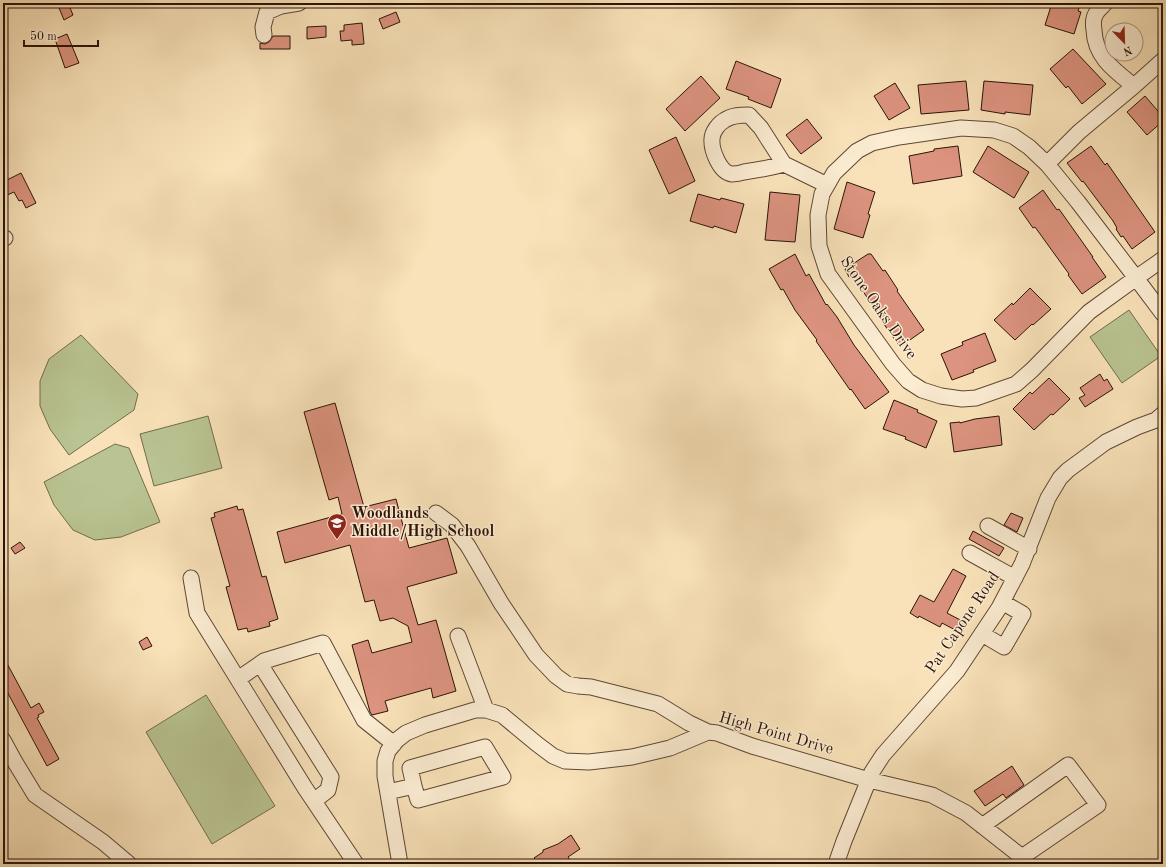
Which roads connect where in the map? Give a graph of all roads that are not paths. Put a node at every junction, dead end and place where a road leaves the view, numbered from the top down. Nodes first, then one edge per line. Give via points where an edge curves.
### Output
1 (299, 3) edge
2 (1105, 3) edge
3 (264, 34) dead end
4 (1163, 60) edge
5 (1134, 86) junction
6 (784, 164) junction
7 (1047, 164) junction
8 (827, 185) junction
9 (1163, 259) edge
10 (1136, 278) junction
11 (1163, 314) edge
12 (1163, 414) edge
13 (436, 513) dead end
14 (988, 526) dead end
15 (1029, 549) junction
16 (970, 552) dead end
17 (191, 578) dead end
18 (1015, 578) junction
19 (1002, 602) junction
20 (982, 634) junction
21 (458, 636) dead end
22 (260, 664) junction
23 (238, 679) junction
24 (486, 710) junction
25 (708, 732) junction
26 (3, 740) edge
27 (394, 744) junction
28 (9, 765) edge
29 (869, 780) junction
30 (414, 786) junction
31 (388, 792) junction
32 (314, 801) junction
33 (982, 826) junction
34 (129, 864) edge
35 (356, 864) edge
36 (400, 864) edge
37 (836, 864) edge

1 - 3 street via 267,12
2 - 5 street via 1096,12 1093,23 1094,42 1102,57
4 - 5 street
5 - 7 street via 1079,132
6 - 6 street via 732,174 725,172 714,154 712,139 717,126 725,119 749,115 761,128
6 - 8 street
7 - 8 street, Stone Oaks Drive via 1013,136 994,130 961,128 872,143 857,150 834,173
7 - 10 street, Stone Oaks Drive
8 - 10 street, Stone Oaks Drive via 822,194 818,215 819,246 828,274 908,381 922,390 941,396 976,398 1016,384 1089,312
9 - 10 street
10 - 11 street, Stone Oaks Drive
12 - 15 street, Pat Capone Road via 1156,420 1106,442 1060,478 1048,498
13 - 25 street via 452,525 468,546 501,603 536,655 556,676 567,684 591,687 658,704
14 - 15 street
15 - 18 street, Pat Capone Road
16 - 18 street
17 - 23 street via 197,613
18 - 19 street, Pat Capone Road
19 - 20 street, Pat Capone Road
19 - 20 street via 1023,614 1004,647
20 - 29 street, Pat Capone Road via 957,671 883,755
21 - 24 street
22 - 23 street
22 - 27 street via 323,643 364,720
22 - 32 street via 332,777 328,790
23 - 32 street
24 - 25 street, High Point Drive via 502,715 542,748 565,761 588,762 632,757 670,748
24 - 27 street, High Point Drive via 475,710 425,725 406,733
25 - 29 street, High Point Drive
26 - 28 street
27 - 31 street, High Point Drive via 388,751 385,761
28 - 34 street via 36,795 103,842
29 - 33 street, High Point Drive via 932,795 966,813
29 - 37 street, Pat Capone Road
30 - 30 street via 410,768 485,747 503,777 418,800
30 - 31 street
31 - 36 street, High Point Drive
32 - 35 street
33 - 33 street, High Point Drive via 1022,857 1098,805 1068,765

